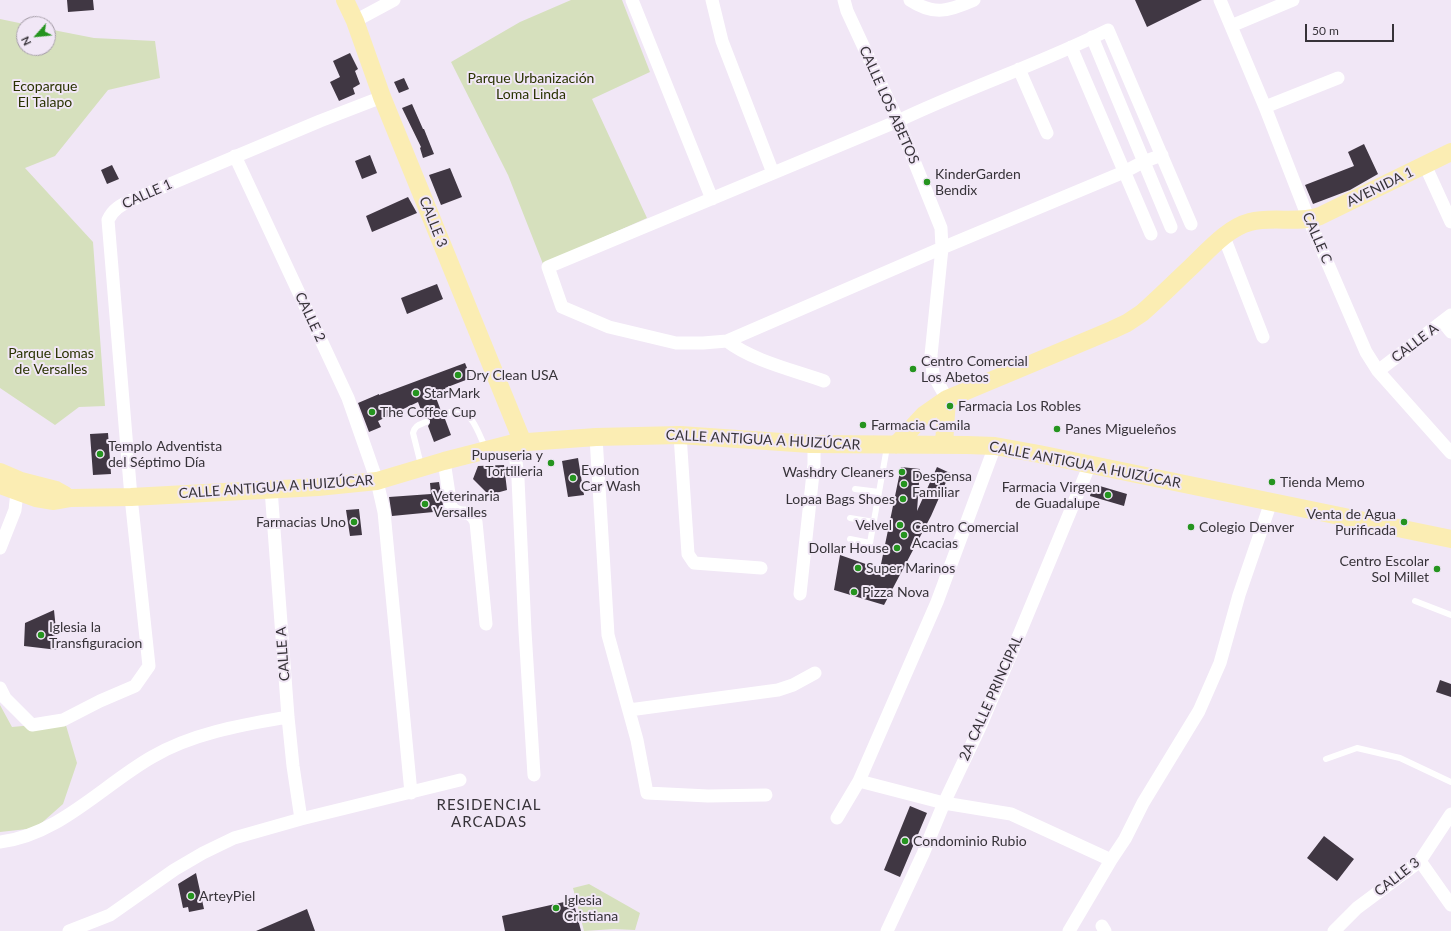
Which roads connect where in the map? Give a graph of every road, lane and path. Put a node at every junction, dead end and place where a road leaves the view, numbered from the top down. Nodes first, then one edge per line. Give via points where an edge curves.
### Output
1 (345, 0) edge
2 (394, 0) edge
3 (632, 0) edge
4 (712, 0) edge
5 (844, 0) edge
6 (910, 0) edge
7 (974, 0) edge
8 (1220, 0) edge
9 (1294, 0) edge
10 (355, 21) junction
11 (1231, 26) junction
12 (1092, 38) junction
13 (1071, 47) junction
14 (1020, 69) junction
15 (1338, 78) dead end
16 (382, 97) junction
17 (1264, 107) junction
18 (898, 121) junction
19 (1047, 133) dead end
20 (1451, 152) edge
21 (1162, 155) junction
22 (235, 156) junction
23 (1143, 162) junction
24 (1425, 165) junction
25 (1124, 172) junction
26 (774, 173) junction
27 (712, 199) junction
28 (1309, 220) junction
29 (1451, 222) edge
30 (1192, 224) dead end
31 (1171, 227) dead end
32 (1151, 234) dead end
33 (1224, 237) junction
34 (942, 248) junction
35 (1448, 323) edge
36 (1263, 337) dead end
37 (727, 341) junction
38 (1378, 371) junction
39 (824, 381) dead end
40 (946, 399) junction
41 (443, 415) dead end
42 (426, 422) dead end
43 (680, 435) junction
44 (596, 437) junction
45 (519, 443) junction
46 (944, 444) junction
47 (814, 445) junction
48 (892, 445) junction
49 (995, 446) junction
50 (487, 450) junction
51 (1451, 453) edge
52 (444, 461) junction
53 (1090, 464) junction
54 (422, 467) junction
55 (0, 472) edge
56 (377, 481) junction
57 (0, 485) edge
58 (271, 489) junction
59 (855, 489) dead end
60 (879, 492) junction
61 (131, 497) junction
62 (71, 498) junction
63 (16, 501) junction
64 (1271, 502) junction
65 (850, 518) dead end
66 (874, 522) junction
67 (850, 539) dead end
68 (1451, 539) edge
69 (0, 548) edge
70 (760, 568) dead end
71 (800, 594) dead end
72 (1415, 602) dead end
73 (1451, 615) edge
74 (486, 624) dead end
75 (814, 673) dead end
76 (0, 688) edge
77 (629, 710) junction
78 (288, 717) junction
79 (1326, 759) dead end
80 (534, 775) dead end
81 (460, 780) dead end
82 (859, 780) junction
83 (1451, 782) edge
84 (411, 793) junction
85 (766, 795) dead end
86 (944, 803) junction
87 (1451, 814) edge
88 (837, 818) dead end
89 (301, 819) junction
90 (0, 842) edge
91 (1111, 860) junction
92 (1420, 861) junction
93 (1451, 905) edge
94 (69, 931) edge
95 (887, 931) edge
96 (1069, 931) edge
97 (1334, 931) edge

1 - 10 main road, CALLE 3
2 - 10 street
3 - 27 street
4 - 26 street via 722,41
5 - 18 street, CALLE LOS ABETOS
6 - 7 street via 920,7 943,11
8 - 11 street, CALLE C
9 - 11 street
10 - 16 main road, CALLE 3
11 - 17 street, CALLE C
12 - 13 street
12 - 21 street via 1108,30
12 - 23 street
13 - 14 street
13 - 25 street
14 - 18 street
14 - 19 street
15 - 17 street
16 - 22 street, CALLE 1
16 - 45 main road, CALLE 3
17 - 28 street, CALLE C
18 - 26 street
18 - 34 street, CALLE LOS ABETOS via 941,228
20 - 24 main road, AVENIDA 1
21 - 23 street
21 - 30 street
22 - 56 street, CALLE 2 via 348,398
22 - 61 street, CALLE 1 via 123,204 116,208 108,220
23 - 25 street
23 - 31 street
24 - 28 main road, AVENIDA 1
24 - 29 street
25 - 32 street
25 - 34 street
26 - 27 street
27 - 37 street via 548,267 562,307 609,327 676,343
28 - 33 main road via 1255,221 1241,225
28 - 38 street, CALLE C via 1366,352
33 - 36 street
33 - 40 main road via 1142,313 1127,323
34 - 37 street
34 - 40 street, CALLE LOS ABETOS via 931,355 933,374
35 - 38 street, CALLE A
37 - 39 street via 749,355
38 - 51 street, CALLE C
40 - 46 main road
40 - 48 main road via 924,415
41 - 50 lane via 458,409 467,414
42 - 54 lane via 417,425 413,433
43 - 44 main road, CALLE ANTIGUA A HUIZÚCAR
43 - 47 main road, CALLE ANTIGUA A HUIZÚCAR
43 - 70 street via 688,554 694,563
44 - 45 main road, CALLE ANTIGUA A HUIZÚCAR
44 - 77 street via 608,635
45 - 50 main road, CALLE ANTIGUA A HUIZÚCAR
45 - 80 street via 518,479
46 - 48 main road, CALLE ANTIGUA A HUIZÚCAR
46 - 49 main road, CALLE ANTIGUA A HUIZÚCAR
47 - 48 main road, CALLE ANTIGUA A HUIZÚCAR
47 - 71 street
48 - 60 lane
49 - 53 main road, CALLE ANTIGUA A HUIZÚCAR
49 - 82 street via 937,602
50 - 52 main road, CALLE ANTIGUA A HUIZÚCAR
52 - 54 main road, CALLE ANTIGUA A HUIZÚCAR
52 - 74 street via 451,507 459,513 468,513 476,522
53 - 64 main road, CALLE ANTIGUA A HUIZÚCAR
53 - 86 street, 2A CALLE PRINCIPAL via 980,727
54 - 56 main road, CALLE ANTIGUA A HUIZÚCAR
55 - 62 main road, CALLE ANTIGUA A HUIZÚCAR via 21,481 56,490
56 - 58 main road, CALLE ANTIGUA A HUIZÚCAR
56 - 84 street, CALLE 2 via 384,512
57 - 63 main road, CALLE ANTIGUA A HUIZÚCAR
58 - 61 main road, CALLE ANTIGUA A HUIZÚCAR
58 - 78 street, CALLE A
59 - 60 lane
60 - 66 lane
61 - 62 main road, CALLE ANTIGUA A HUIZÚCAR
61 - 76 street, CALLE 1 via 149,666 135,686 63,720 32,725 6,698
62 - 63 main road, CALLE ANTIGUA A HUIZÚCAR via 54,501 36,498
63 - 69 street
64 - 68 main road, CALLE ANTIGUA A HUIZÚCAR
64 - 91 street via 1239,596 1220,663 1199,711
65 - 66 lane
66 - 67 lane via 870,543
72 - 73 lane
75 - 77 street via 778,690
77 - 85 street via 647,793
78 - 89 street, CALLE A
78 - 90 street via 233,727 181,743 126,773 68,815 30,835
79 - 83 lane via 1357,748 1400,758
81 - 84 street
82 - 86 street
82 - 88 street
84 - 89 street
86 - 91 street via 1011,814
86 - 95 street, 2A CALLE PRINCIPAL
87 - 92 street, CALLE 3
89 - 94 street via 234,838 202,853 110,915
91 - 96 street
92 - 93 street
92 - 97 street, CALLE 3 via 1357,908

